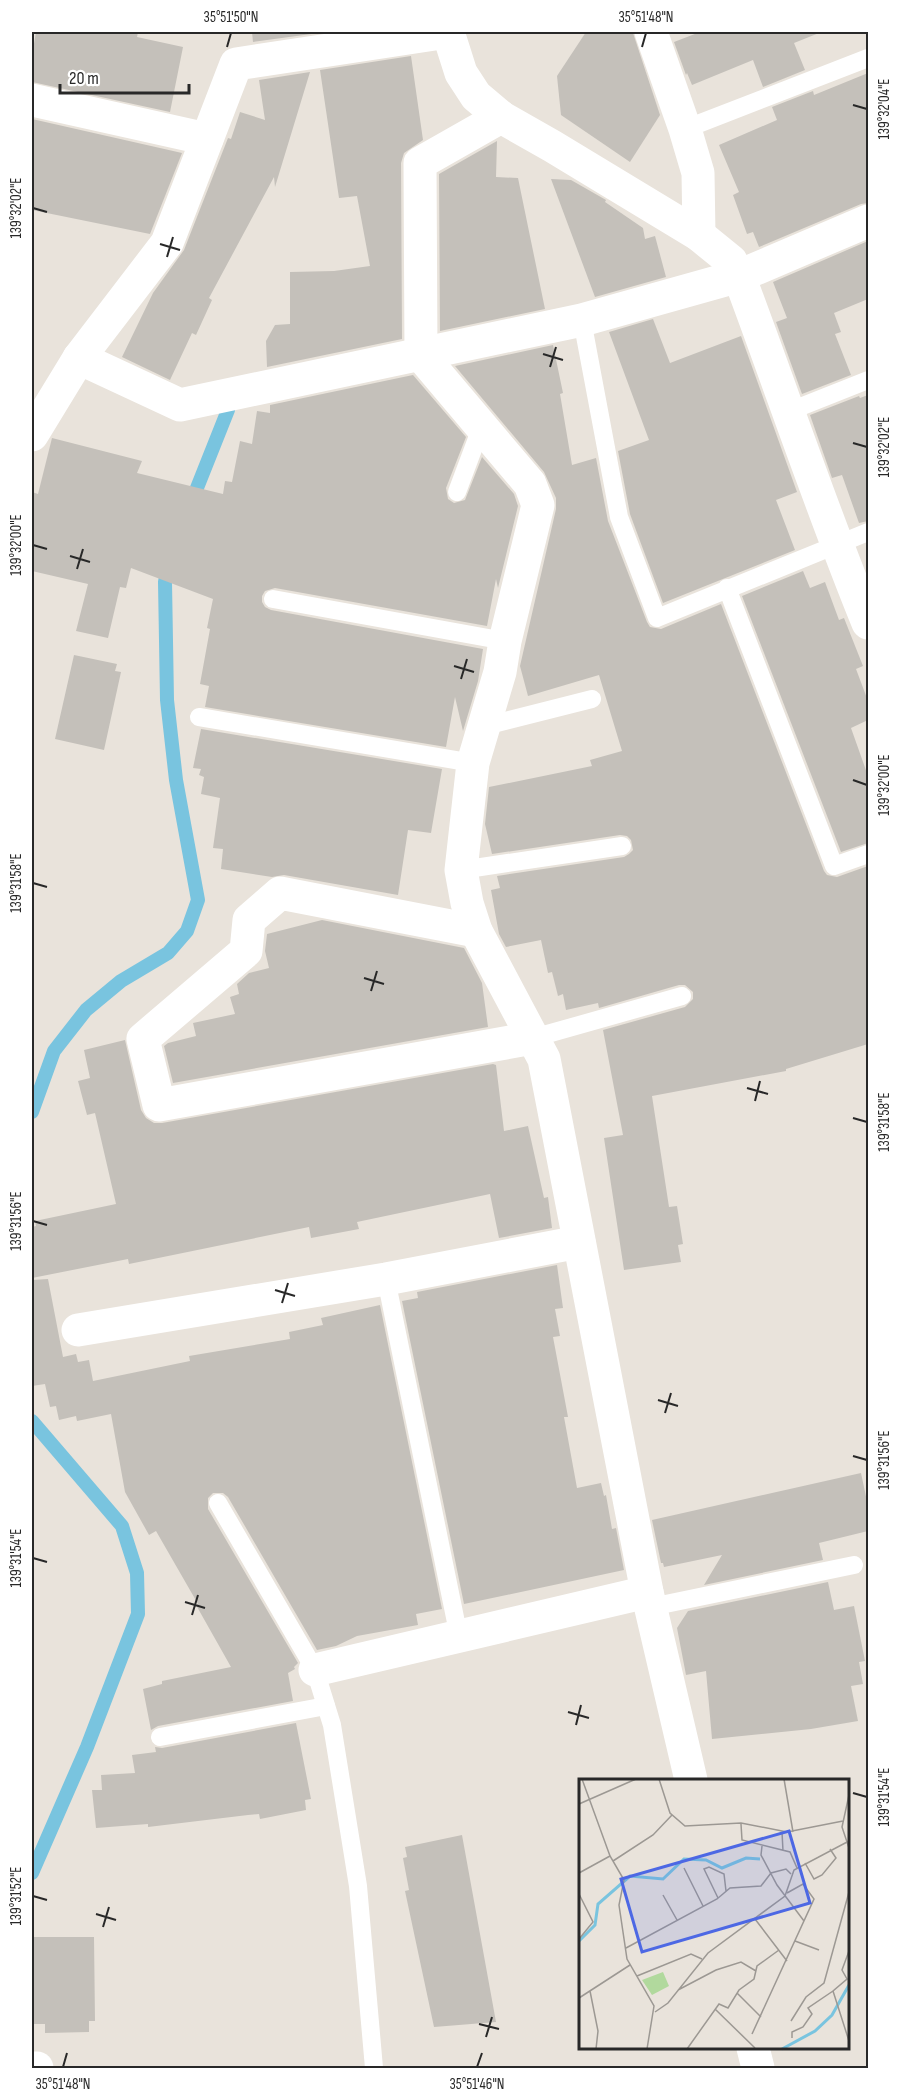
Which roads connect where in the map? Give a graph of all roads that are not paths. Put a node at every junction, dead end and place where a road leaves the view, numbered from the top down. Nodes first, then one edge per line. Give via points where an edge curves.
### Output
1 (448, 32) edge
2 (651, 32) edge
3 (868, 58) edge
4 (32, 100) edge
5 (501, 117) junction
6 (685, 129) junction
7 (207, 139) junction
8 (868, 221) edge
9 (699, 235) junction
10 (739, 276) junction
11 (582, 320) junction
12 (421, 355) junction
13 (79, 358) junction
14 (868, 380) edge
15 (789, 411) junction
16 (481, 428) junction
17 (32, 435) edge
18 (457, 492) dead end
19 (868, 532) edge
20 (836, 544) junction
21 (727, 588) junction
22 (273, 599) dead end
23 (868, 622) edge
24 (505, 642) junction
25 (592, 699) dead end
26 (199, 717) dead end
27 (485, 726) junction
28 (473, 763) junction
29 (622, 846) dead end
30 (868, 854) edge
31 (461, 870) junction
32 (476, 932) junction
33 (682, 996) dead end
34 (533, 1038) junction
35 (579, 1242) junction
36 (386, 1279) junction
37 (78, 1330) dead end
38 (218, 1503) dead end
39 (854, 1565) dead end
40 (649, 1599) junction
41 (459, 1637) junction
42 (315, 1670) junction
43 (326, 1707) junction
44 (160, 1737) dead end
45 (691, 1779) edge
46 (753, 2049) edge
47 (32, 2068) edge
48 (37, 2068) edge
49 (374, 2068) edge
50 (758, 2068) edge

1 - 5 street via 461,73 476,96
1 - 7 street via 236,64
2 - 6 street
3 - 6 lane
4 - 7 street
5 - 9 street
5 - 12 street via 420,163
6 - 9 street via 698,173
7 - 13 street via 167,243
8 - 10 street
9 - 10 street via 731,261
10 - 11 street
10 - 15 street
11 - 12 street
11 - 21 lane via 620,517 657,618
12 - 13 street via 180,405
12 - 16 street
13 - 17 street
14 - 15 lane
15 - 20 street
16 - 18 lane
16 - 24 street via 530,484 538,505
19 - 20 lane
20 - 21 lane
20 - 23 street
21 - 30 lane via 834,866
22 - 24 lane
24 - 27 street
25 - 27 lane
26 - 28 lane
27 - 28 street
28 - 31 street
29 - 31 lane
31 - 32 street
32 - 34 street
32 - 34 street via 280,893 249,920 246,951 143,1039 159,1106
33 - 34 lane
34 - 35 street via 544,1059
35 - 36 street
35 - 40 street
36 - 37 street
36 - 41 lane
38 - 42 lane
39 - 40 lane
40 - 41 street
40 - 45 street
41 - 42 street
42 - 43 lane
43 - 44 lane
43 - 49 lane via 358,1886
46 - 50 street
47 - 48 street

